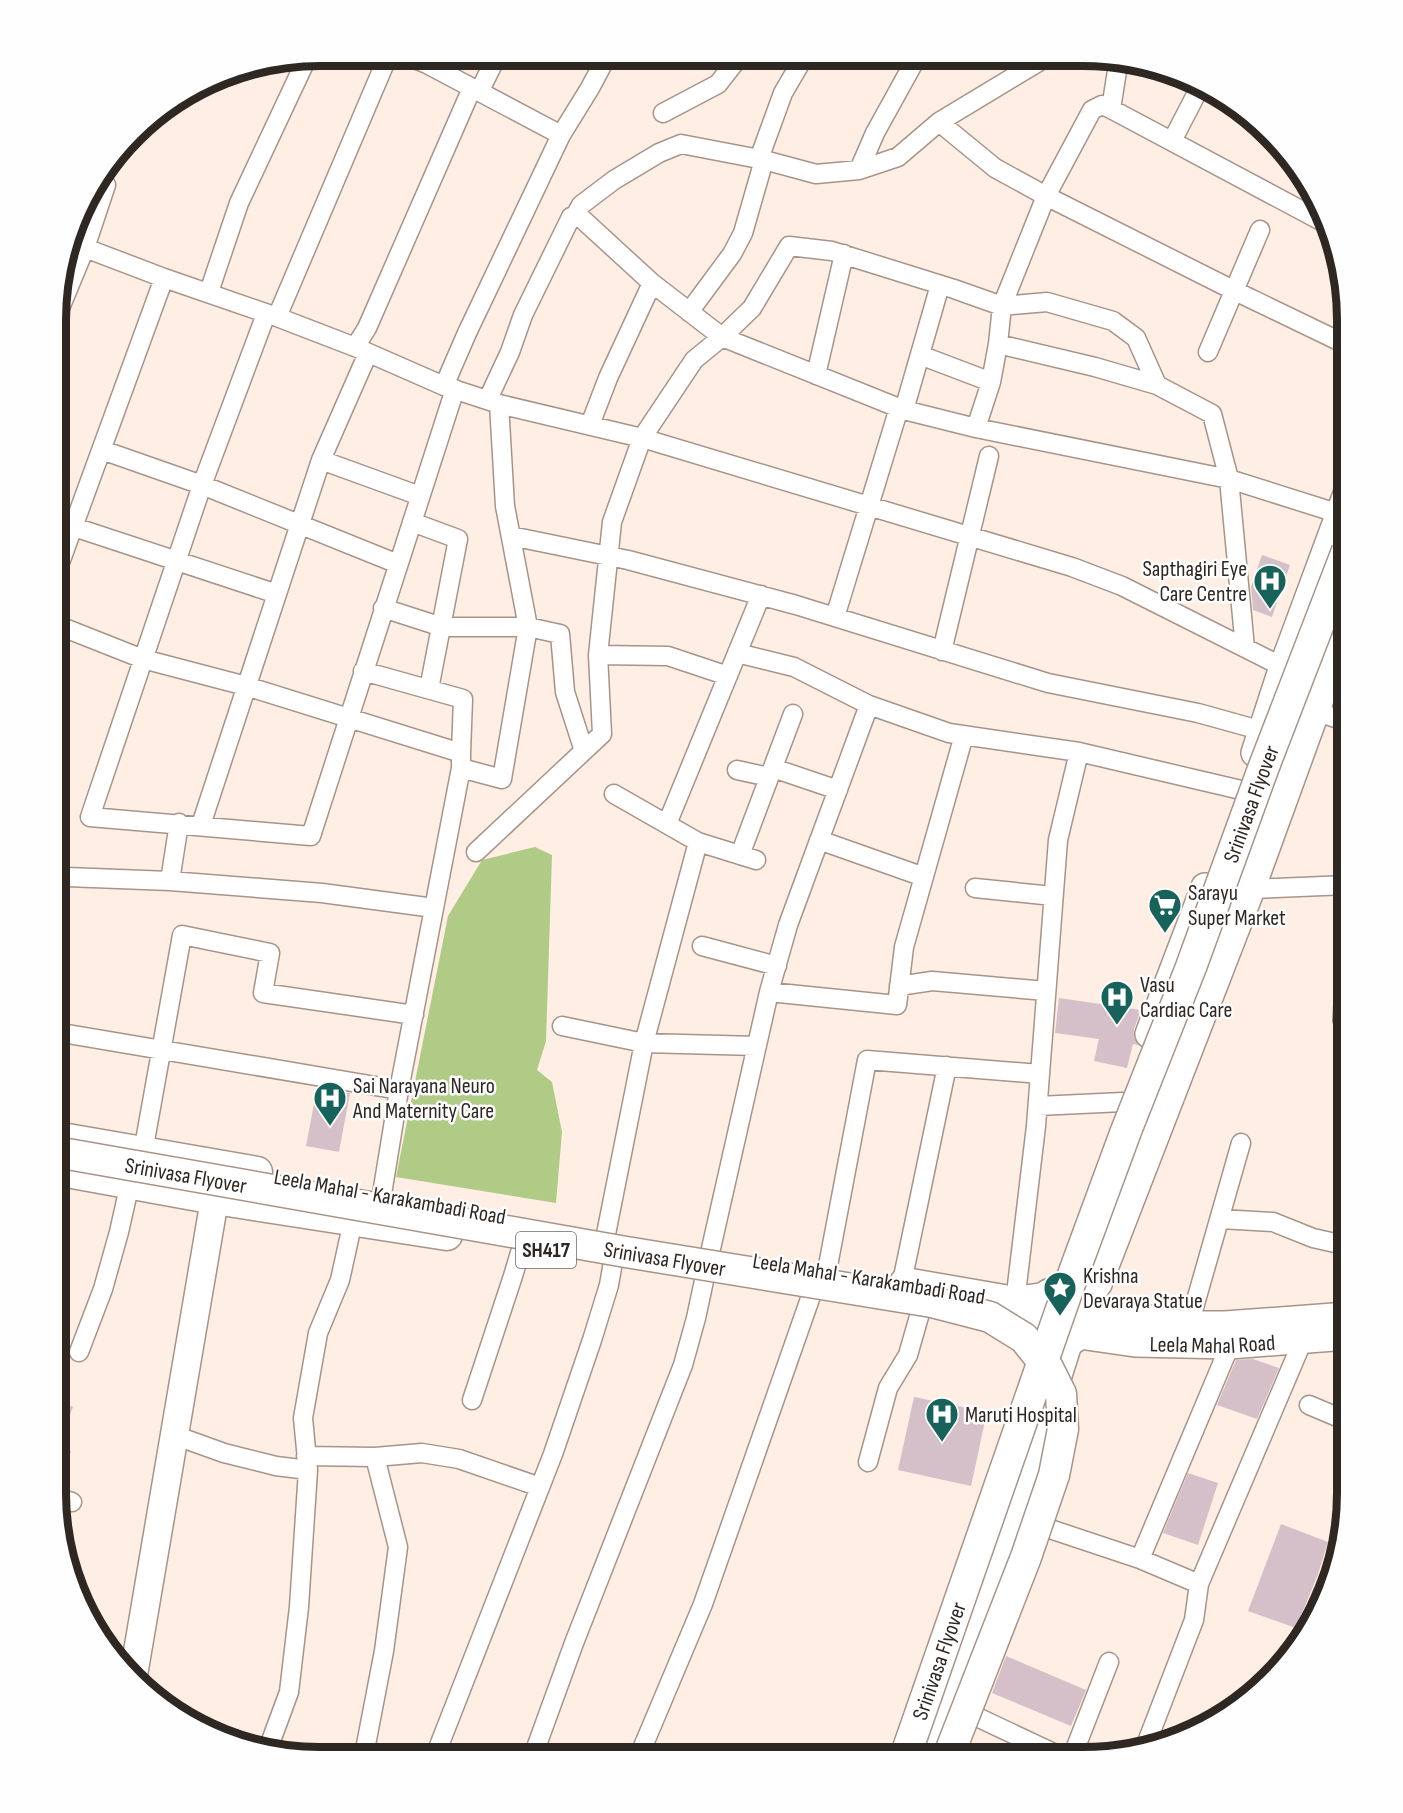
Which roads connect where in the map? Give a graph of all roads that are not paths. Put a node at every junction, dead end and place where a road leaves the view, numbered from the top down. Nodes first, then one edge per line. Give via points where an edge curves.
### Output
1 (383, 66) edge
2 (438, 66) edge
3 (491, 66) edge
4 (602, 66) edge
5 (732, 66) edge
6 (799, 66) edge
7 (912, 66) edge
8 (1032, 66) edge
9 (303, 67) edge
10 (1117, 68) edge
11 (476, 90) junction
12 (1197, 93) edge
13 (1111, 109) junction
14 (663, 113) dead end
15 (939, 122) junction
16 (561, 135) junction
17 (1172, 141) junction
18 (761, 160) junction
19 (859, 170) junction
20 (105, 185) edge
21 (1046, 196) junction
22 (576, 216) junction
23 (1316, 218) edge
24 (1260, 230) dead end
25 (78, 245) edge
26 (844, 255) junction
27 (74, 260) edge
28 (164, 278) junction
29 (652, 283) junction
30 (940, 285) junction
31 (1235, 291) junction
32 (209, 292) junction
33 (1002, 306) junction
34 (689, 312) junction
35 (271, 315) junction
36 (722, 338) junction
37 (1337, 340) edge
38 (998, 344) junction
39 (362, 350) junction
40 (1208, 352) dead end
41 (920, 355) junction
42 (816, 375) junction
43 (991, 382) junction
44 (1157, 385) junction
45 (449, 387) junction
46 (494, 401) junction
47 (901, 409) junction
48 (590, 425) junction
49 (976, 428) junction
50 (642, 438) junction
51 (102, 450) junction
52 (989, 456) dead end
53 (321, 460) junction
54 (1229, 480) junction
55 (202, 485) junction
56 (420, 496) junction
57 (1337, 503) edge
58 (869, 506) junction
59 (412, 522) junction
60 (1337, 523) edge
61 (300, 524) junction
62 (74, 526) junction
63 (511, 536) junction
64 (970, 537) junction
65 (66, 547) edge
66 (609, 556) junction
67 (177, 560) junction
68 (398, 564) junction
69 (1337, 577) edge
70 (277, 594) junction
71 (761, 595) junction
72 (383, 608) junction
73 (835, 617) junction
74 (1337, 620) edge
75 (442, 627) junction
76 (528, 627) junction
77 (66, 628) edge
78 (1245, 648) junction
79 (942, 651) junction
80 (1337, 652) edge
81 (737, 653) junction
82 (598, 655) junction
83 (143, 658) junction
84 (1283, 667) junction
85 (363, 671) junction
86 (728, 676) junction
87 (246, 686) junction
88 (429, 689) junction
89 (869, 705) junction
90 (1315, 711) junction
91 (793, 714) dead end
92 (349, 719) junction
93 (1337, 719) edge
94 (1263, 731) junction
95 (964, 735) junction
96 (584, 751) junction
97 (1079, 752) junction
98 (461, 760) junction
99 (737, 770) dead end
100 (771, 773) junction
101 (838, 790) junction
102 (1241, 790) junction
103 (614, 794) dead end
104 (179, 823) junction
105 (667, 824) junction
106 (201, 825) junction
107 (819, 840) junction
108 (698, 842) junction
109 (476, 852) dead end
110 (66, 876) edge
111 (924, 877) junction
112 (170, 881) junction
113 (1337, 885) edge
114 (975, 888) dead end
115 (1251, 889) junction
116 (1053, 896) junction
117 (434, 908) junction
118 (702, 946) dead end
119 (777, 966) junction
120 (899, 986) junction
121 (1046, 991) junction
122 (769, 992) junction
123 (414, 1015) junction
124 (562, 1026) dead end
125 (66, 1034) edge
126 (645, 1043) junction
127 (757, 1046) junction
128 (162, 1050) junction
129 (947, 1066) junction
130 (1040, 1074) junction
131 (399, 1090) junction
132 (1123, 1102) junction
133 (1038, 1106) junction
134 (66, 1139) edge
135 (1241, 1143) dead end
136 (143, 1152) junction
137 (66, 1154) edge
138 (220, 1166) junction
139 (66, 1172) edge
140 (130, 1183) junction
141 (382, 1194) junction
142 (215, 1199) junction
143 (1220, 1219) junction
144 (353, 1221) junction
145 (1337, 1243) edge
146 (522, 1246) junction
147 (609, 1248) junction
148 (707, 1264) junction
149 (819, 1282) junction
150 (902, 1282) junction
151 (920, 1313) junction
152 (1056, 1315) junction
153 (1337, 1317) edge
154 (1189, 1325) junction
155 (1337, 1337) edge
156 (1303, 1340) junction
157 (1230, 1345) junction
158 (79, 1352) dead end
159 (472, 1400) dead end
160 (1309, 1405) dead end
161 (1337, 1417) edge
162 (174, 1435) junction
163 (375, 1457) junction
164 (868, 1462) dead end
165 (307, 1463) junction
166 (540, 1487) junction
167 (1014, 1517) junction
168 (1140, 1559) junction
169 (1199, 1584) junction
170 (1109, 1662) dead end
171 (135, 1667) edge
172 (946, 1702) junction
173 (1148, 1738) edge
174 (271, 1742) edge
175 (366, 1747) edge
176 (439, 1747) edge
177 (536, 1747) edge
178 (643, 1747) edge
179 (900, 1747) edge
180 (908, 1747) edge
181 (923, 1747) edge
182 (930, 1747) edge
183 (952, 1747) edge
184 (1041, 1747) edge
185 (1076, 1747) edge

1 - 35 street
2 - 11 street
3 - 11 street
4 - 16 street
5 - 14 street via 718,84
6 - 18 street via 783,93
7 - 19 street
8 - 15 street
9 - 32 street via 239,203
10 - 13 street
11 - 16 street
11 - 39 street via 367,328
12 - 17 street
13 - 17 street
13 - 21 street via 1102,105 1092,110
15 - 19 street via 898,158
15 - 21 street via 995,168
16 - 45 street via 467,333
17 - 23 street
18 - 19 street via 816,174
18 - 22 street via 681,144 614,180 581,205
18 - 34 street via 743,233
20 - 25 street
21 - 31 street
21 - 33 street
22 - 29 street
22 - 46 street via 571,217 523,315
24 - 31 street
25 - 27 street
25 - 28 street
26 - 30 street
26 - 36 street via 789,246 752,308
26 - 42 street
28 - 32 street
28 - 51 street
29 - 34 street
29 - 48 street
30 - 33 street
30 - 41 street
31 - 37 street
31 - 40 street
32 - 35 street
33 - 38 street
33 - 44 street via 1047,302 1113,321 1136,338
34 - 36 street
35 - 39 street
35 - 55 street
36 - 42 street
36 - 50 street via 694,360
38 - 43 street
38 - 44 street
39 - 45 street
39 - 53 street
41 - 43 street
41 - 47 street
42 - 47 street
43 - 49 street
44 - 54 street via 1212,414
45 - 46 street
45 - 56 street
46 - 48 street
46 - 63 street
47 - 49 street
47 - 58 street
48 - 50 street
49 - 54 street
50 - 58 street
50 - 66 street via 612,522
51 - 55 street
51 - 62 street
52 - 64 street
53 - 56 street
53 - 61 street
54 - 57 street
54 - 78 street
55 - 61 street
55 - 67 street
56 - 59 street
58 - 64 street
58 - 73 street
59 - 68 street
59 - 75 street via 458,539
60 - 84 street
61 - 68 street
61 - 70 street
62 - 65 street
62 - 67 street
63 - 66 street
63 - 76 street
64 - 78 street via 1122,586
64 - 79 street
66 - 71 street
66 - 82 street
67 - 70 street
67 - 83 street
68 - 72 street
69 - 180 main road, Srinivasa Flyover, bridge via 1074,1272
70 - 87 street
71 - 73 street
71 - 81 street
72 - 75 street
72 - 85 street
73 - 79 street
74 - 181 main road, Srinivasa Flyover via 1087,1276 1010,1507
75 - 76 street
75 - 88 street
76 - 96 street via 560,634 565,692
76 - 98 street via 502,779
77 - 83 street
78 - 84 street
79 - 94 street via 1048,683 1198,713
80 - 90 street
81 - 86 street
81 - 89 street via 794,667
82 - 86 street via 668,657
82 - 96 street via 602,734
83 - 87 street
83 - 104 street via 90,817
84 - 94 street
85 - 88 street
85 - 92 street
86 - 105 street
87 - 92 street
87 - 106 street
88 - 98 street via 463,699
89 - 95 street
89 - 101 street
90 - 93 street
90 - 115 street
91 - 100 street
92 - 98 street
92 - 106 street via 311,836
94 - 102 street
95 - 97 street
95 - 111 street
96 - 109 street
97 - 102 street
97 - 116 street via 1058,840
98 - 117 street
99 - 100 street
100 - 101 street
100 - 108 street via 748,857
101 - 107 street
102 - 132 street
103 - 105 street
104 - 106 street
104 - 112 street
105 - 108 street
107 - 111 street
107 - 119 street
108 - 126 street
110 - 112 street
111 - 120 street via 904,947
112 - 117 street via 322,893
113 - 115 street
114 - 116 street
115 - 152 street via 1098,1284
116 - 121 street
117 - 123 street
118 - 119 street
119 - 122 street
120 - 121 street via 932,981
120 - 122 street via 897,1005
121 - 130 street
122 - 127 street
123 - 128 street via 263,993 270,953 182,935
123 - 131 street
124 - 126 street
125 - 128 street
126 - 127 street
126 - 147 street
127 - 148 street
128 - 131 street
128 - 136 street
129 - 130 street
129 - 149 street via 867,1060
129 - 150 street
130 - 133 street
131 - 141 street
132 - 133 street
132 - 152 street
133 - 152 street
134 - 136 main road, Leela Mahal - Karakambadi Road / SH417
135 - 143 street
136 - 138 main road, Leela Mahal - Karakambadi Road / SH417
137 - 183 main road, Srinivasa Flyover, bridge via 932,1302 990,1317 1024,1338 1048,1368 1061,1394 1063,1429 1054,1475 1026,1557
138 - 141 main road, Leela Mahal - Karakambadi Road / SH417
138 - 142 street
139 - 140 main road, Leela Mahal - Karakambadi Road / SH417
140 - 142 main road, Leela Mahal - Karakambadi Road / SH417
140 - 158 street via 103,1289
141 - 147 main road, Leela Mahal - Karakambadi Road / SH417
142 - 144 main road, Leela Mahal - Karakambadi Road / SH417
142 - 162 street
143 - 145 street via 1273,1222
143 - 154 street
144 - 146 main road, Leela Mahal - Karakambadi Road / SH417
144 - 165 street via 340,1280 318,1333 303,1418
146 - 147 main road, Leela Mahal - Karakambadi Road / SH417
146 - 159 street
147 - 148 main road, Leela Mahal - Karakambadi Road / SH417
147 - 166 street via 609,1285
148 - 149 main road, Leela Mahal - Karakambadi Road / SH417
148 - 177 street via 683,1365
149 - 150 main road, Leela Mahal - Karakambadi Road / SH417
149 - 151 main road, Leela Mahal - Karakambadi Road / SH417
149 - 178 street via 703,1604
150 - 152 main road, Leela Mahal - Karakambadi Road / SH417
151 - 152 main road, Leela Mahal - Karakambadi Road / SH417 via 994,1326
151 - 164 street via 908,1355 888,1388
152 - 154 street, Leela Mahal Road
152 - 157 street, Leela Mahal Road via 1135,1343
152 - 167 street
152 - 179 street
153 - 154 street, Leela Mahal Road
155 - 156 street, Leela Mahal Road
156 - 157 street, Leela Mahal Road
156 - 169 street
157 - 168 street
160 - 161 street
162 - 165 street via 224,1454 276,1466
162 - 171 street
163 - 165 street
163 - 166 street via 422,1453 459,1459
163 - 175 street via 398,1547
165 - 174 street via 299,1608 289,1692
166 - 176 street
167 - 168 street
167 - 172 street
168 - 169 street
169 - 173 street via 1194,1620
170 - 185 street
172 - 182 street
172 - 184 street

